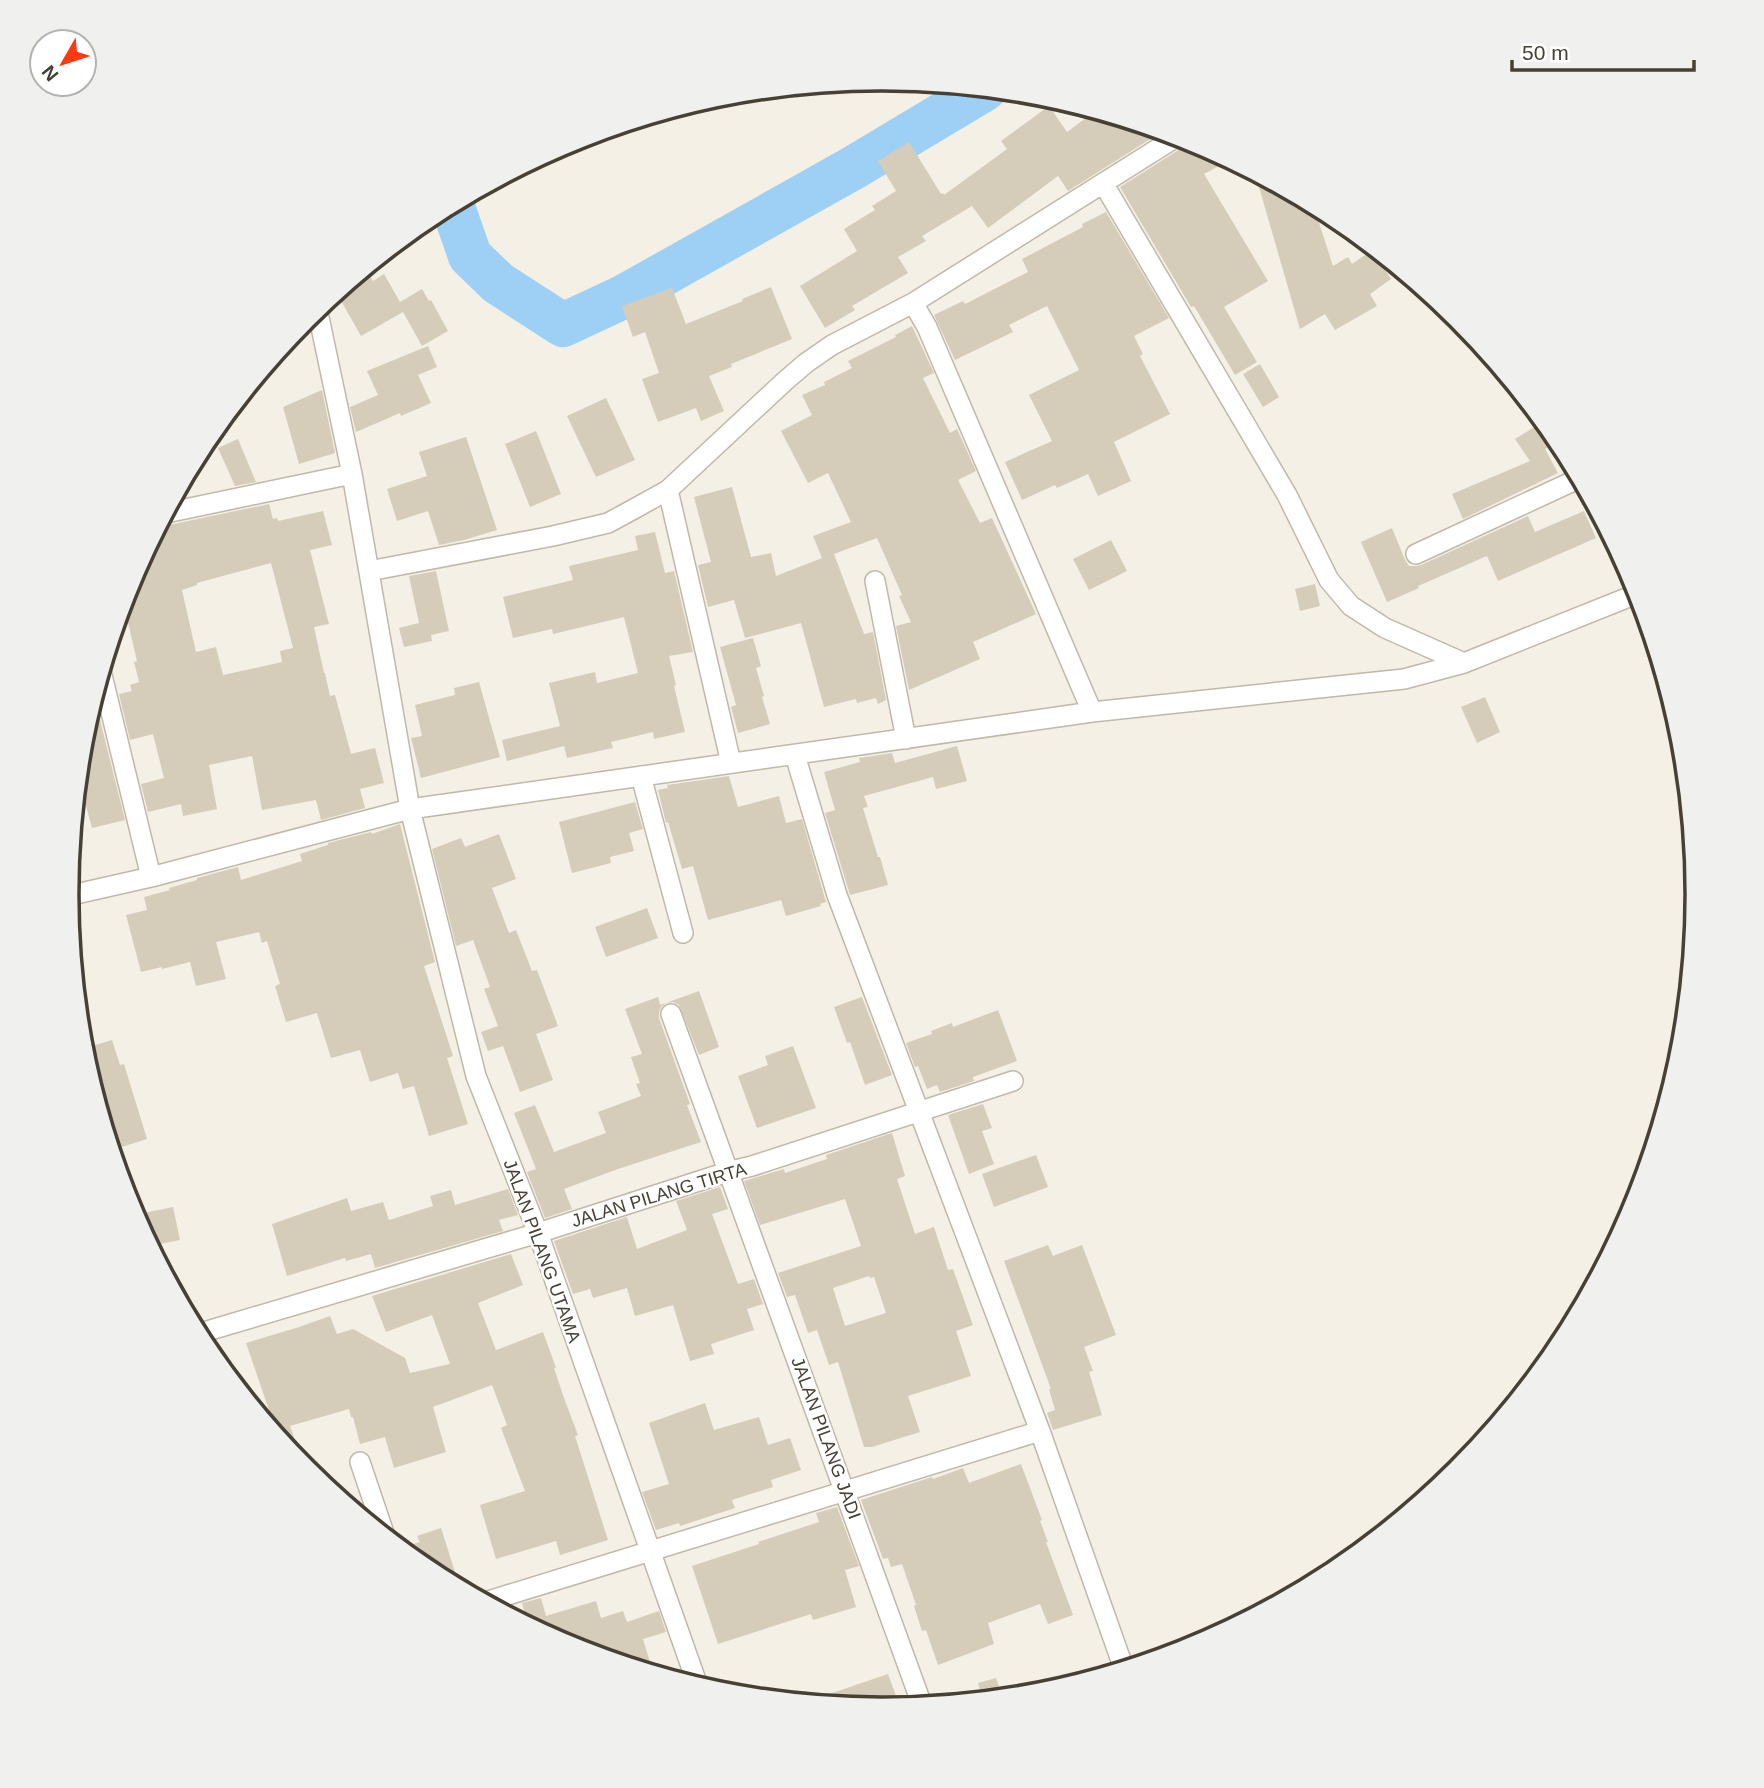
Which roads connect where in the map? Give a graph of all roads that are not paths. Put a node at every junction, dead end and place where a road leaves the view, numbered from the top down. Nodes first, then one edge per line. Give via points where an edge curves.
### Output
1 (1166, 143) edge
2 (1103, 183) junction
3 (913, 303) junction
4 (320, 321) edge
5 (352, 474) junction
6 (1572, 482) edge
7 (668, 490) junction
8 (176, 511) edge
9 (1416, 554) dead end
10 (369, 571) junction
11 (875, 581) dead end
12 (1628, 597) edge
13 (1464, 663) junction
14 (106, 687) edge
15 (1092, 712) junction
16 (906, 739) junction
17 (795, 755) junction
18 (731, 764) junction
19 (642, 776) junction
20 (410, 809) junction
21 (151, 877) junction
22 (79, 894) edge
23 (683, 933) dead end
24 (671, 1014) dead end
25 (1013, 1081) dead end
26 (919, 1112) junction
27 (727, 1172) junction
28 (538, 1233) junction
29 (208, 1331) edge
30 (1040, 1431) junction
31 (360, 1462) dead end
32 (846, 1491) junction
33 (380, 1520) edge
34 (650, 1551) junction
35 (497, 1598) edge
36 (1121, 1661) edge
37 (694, 1675) edge
38 (919, 1696) edge

1 - 2 street
2 - 3 street
2 - 13 street via 1287,495 1329,580 1350,606 1385,628
3 - 7 street via 806,363
3 - 15 street
4 - 5 street, JALAN PILANG UTAMA
5 - 8 street
5 - 10 street, JALAN PILANG UTAMA
6 - 9 street
7 - 10 street via 608,523
7 - 18 street
10 - 20 street, JALAN PILANG UTAMA
11 - 16 street
12 - 13 street
13 - 15 street via 1404,679
14 - 21 street
15 - 16 street
16 - 17 street
17 - 18 street
17 - 26 street via 837,895
18 - 19 street
19 - 20 street
19 - 23 street
20 - 21 street
20 - 28 street, JALAN PILANG UTAMA via 476,1076
21 - 22 street
24 - 27 street, JALAN PILANG JADI
25 - 26 street, JALAN PILANG TIRTA
26 - 27 street, JALAN PILANG TIRTA
26 - 30 street
27 - 28 street, JALAN PILANG TIRTA
27 - 32 street, JALAN PILANG JADI
28 - 29 street, JALAN PILANG TIRTA
28 - 34 street, JALAN PILANG UTAMA
30 - 32 street
30 - 36 street
31 - 33 street
32 - 34 street
32 - 38 street, JALAN PILANG JADI
34 - 35 street
34 - 37 street, JALAN PILANG UTAMA

